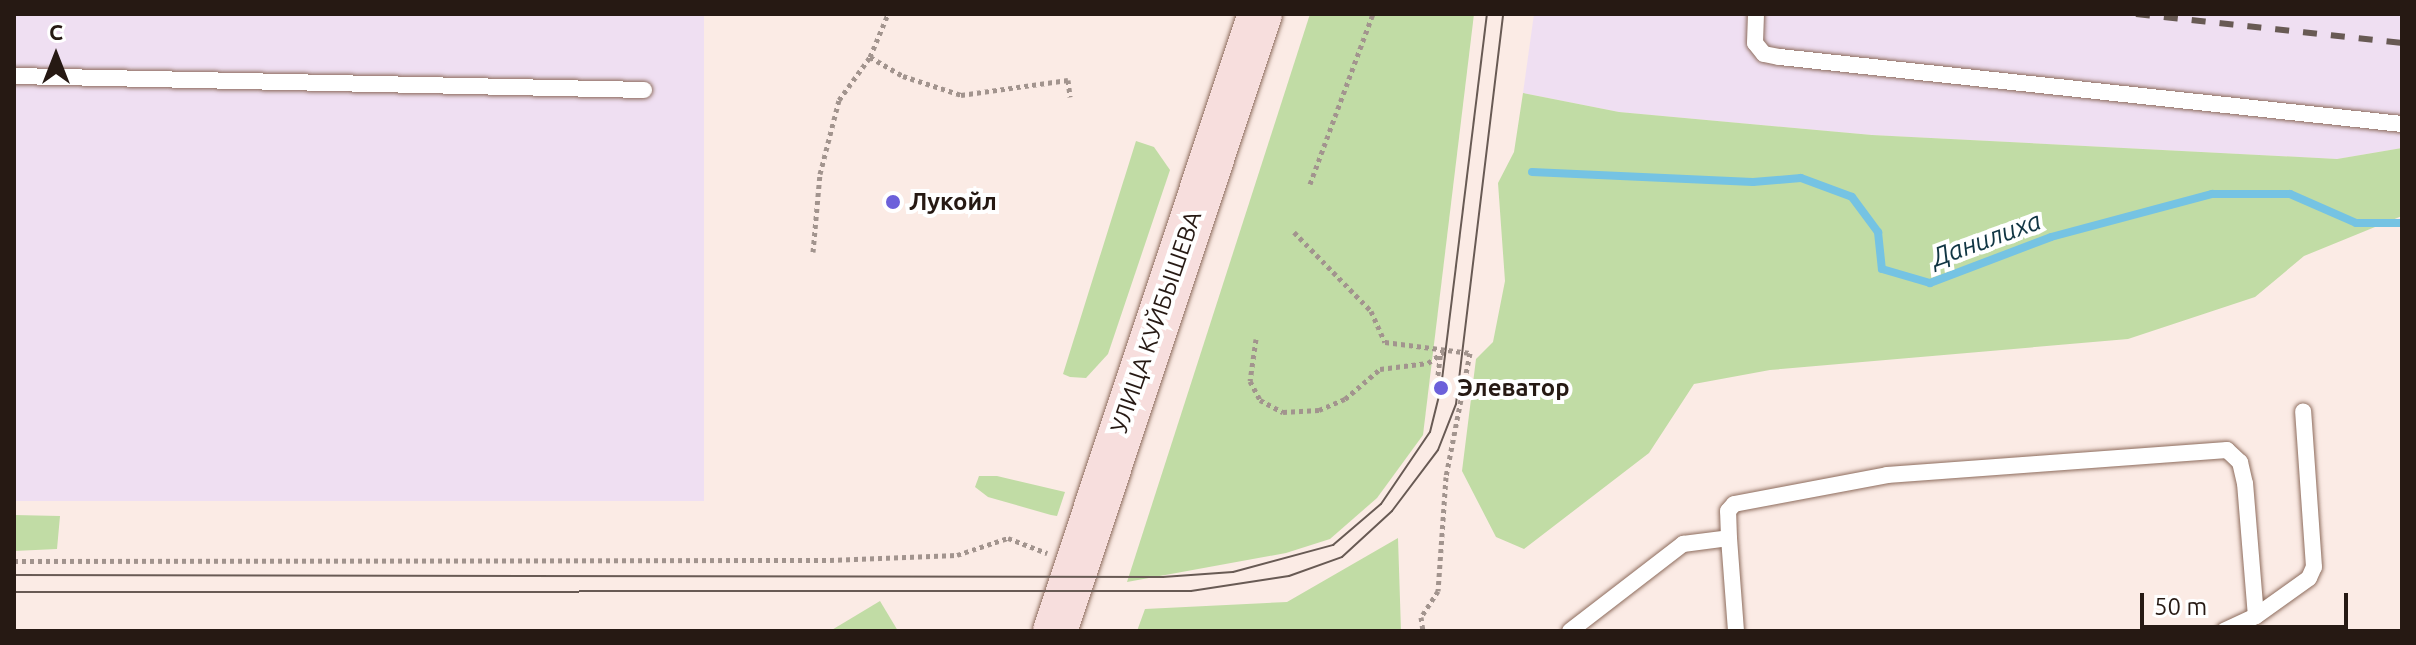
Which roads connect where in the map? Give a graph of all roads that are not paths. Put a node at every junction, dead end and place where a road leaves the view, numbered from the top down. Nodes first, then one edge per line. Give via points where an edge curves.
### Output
1 (1260, 14) edge
2 (1756, 14) edge
3 (14, 76) edge
4 (644, 90) dead end
5 (2400, 119) edge
6 (2303, 411) dead end
7 (1729, 538) junction
8 (2256, 616) junction
9 (1055, 631) edge
10 (1570, 631) edge
11 (1736, 631) edge
12 (2224, 631) edge

1 - 9 main road, УЛИЦА КУЙБЫШЕВА
2 - 5 lane via 1755,43 1764,54 1780,57
3 - 4 lane
6 - 8 lane via 2314,567 2309,578
7 - 8 lane via 1728,511 1734,504 1887,475 2227,450 2240,462 2245,483
7 - 10 lane via 1683,544
7 - 11 lane
8 - 12 lane

